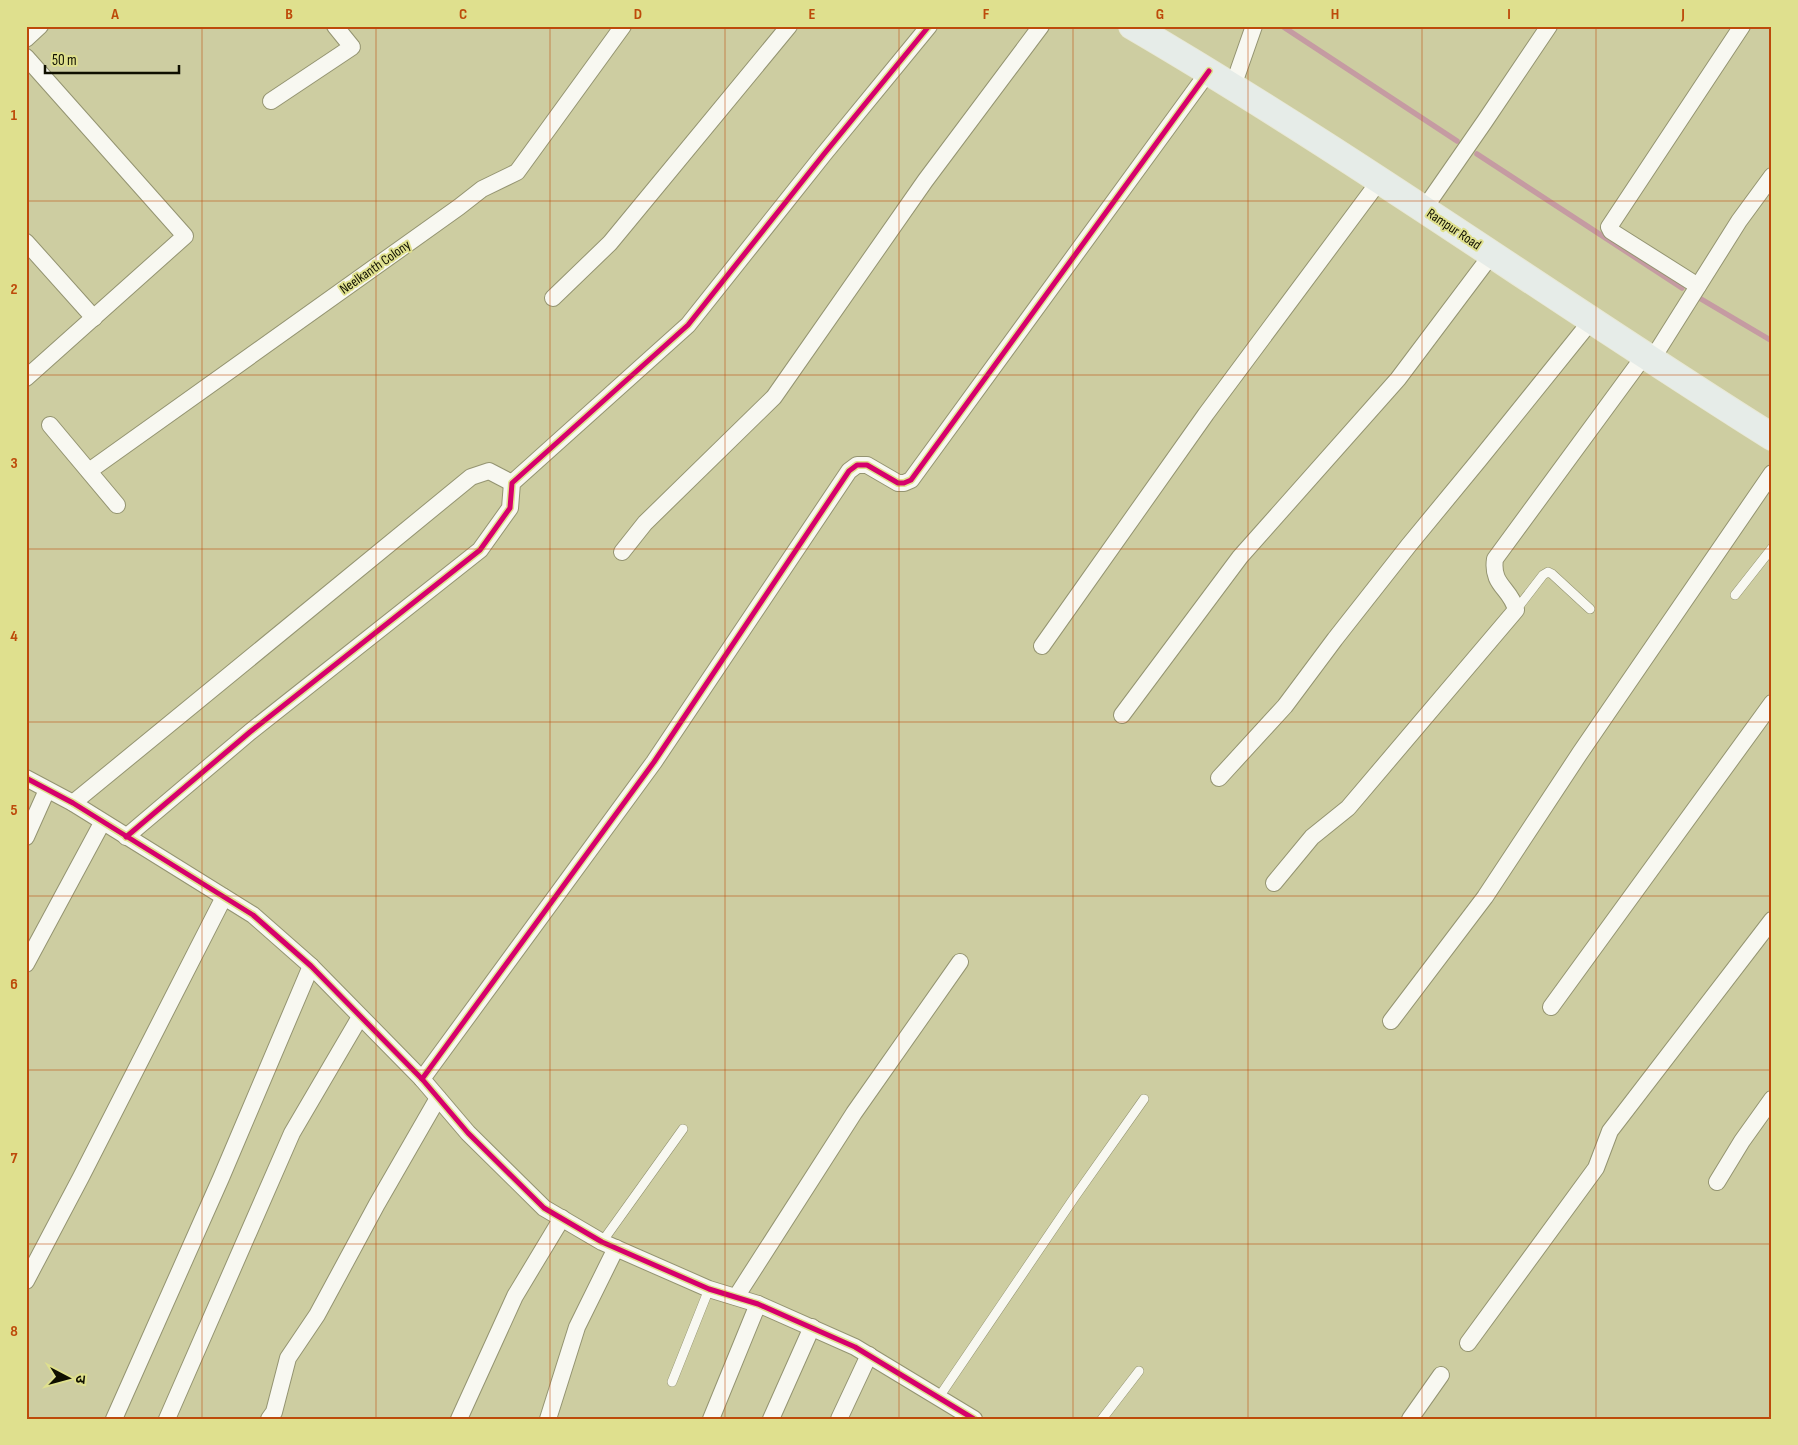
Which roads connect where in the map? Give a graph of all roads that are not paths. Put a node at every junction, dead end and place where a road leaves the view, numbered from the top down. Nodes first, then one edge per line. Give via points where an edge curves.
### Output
1 (40, 26) edge
2 (335, 26) edge
3 (623, 26) edge
4 (789, 26) edge
5 (929, 26) edge
6 (1041, 26) edge
7 (1132, 26) edge
8 (1254, 26) edge
9 (1549, 26) edge
10 (1742, 26) edge
11 (26, 39) edge
12 (26, 57) edge
13 (1209, 71) junction
14 (1233, 86) junction
15 (271, 101) dead end
16 (1772, 176) edge
17 (1380, 180) junction
18 (1424, 208) junction
19 (26, 242) edge
20 (1492, 254) junction
21 (1698, 286) junction
22 (553, 298) dead end
23 (94, 318) junction
24 (1591, 320) junction
25 (1647, 359) junction
26 (26, 378) edge
27 (50, 424) dead end
28 (1772, 438) edge
29 (89, 471) junction
30 (1772, 473) edge
31 (512, 483) junction
32 (117, 505) dead end
33 (1772, 548) edge
34 (622, 552) dead end
35 (1735, 595) dead end
36 (1590, 609) dead end
37 (1516, 610) junction
38 (1042, 646) dead end
39 (1772, 703) edge
40 (1122, 715) dead end
41 (26, 778) edge
42 (1219, 778) dead end
43 (47, 790) junction
44 (73, 803) junction
45 (102, 823) junction
46 (126, 836) junction
47 (26, 837) edge
48 (1274, 883) dead end
49 (224, 897) junction
50 (1772, 920) edge
51 (960, 962) dead end
52 (26, 964) edge
53 (311, 966) junction
54 (1551, 1008) dead end
55 (360, 1017) junction
56 (1391, 1021) dead end
57 (422, 1079) junction
58 (438, 1098) junction
59 (1144, 1099) dead end
60 (1772, 1099) edge
61 (683, 1129) dead end
62 (1717, 1182) dead end
63 (562, 1218) junction
64 (609, 1245) junction
65 (26, 1281) edge
66 (710, 1289) junction
67 (736, 1297) junction
68 (758, 1304) junction
69 (812, 1328) junction
70 (1468, 1343) dead end
71 (869, 1355) junction
72 (1138, 1371) dead end
73 (1440, 1375) dead end
74 (672, 1382) dead end
75 (939, 1397) junction
76 (114, 1419) edge
77 (167, 1419) edge
78 (270, 1419) edge
79 (459, 1419) edge
80 (548, 1419) edge
81 (711, 1419) edge
82 (771, 1419) edge
83 (839, 1419) edge
84 (974, 1419) edge
85 (1102, 1419) edge
86 (1410, 1419) edge

1 - 11 street
2 - 15 street via 352,46
3 - 29 street, Neelkanth Colony via 516,172 482,189
4 - 22 street via 610,243
5 - 31 street via 688,325
6 - 34 street via 925,181 774,397 645,523
7 - 13 main road, Rampur Road
8 - 14 street
9 - 18 street
10 - 21 street via 1609,227
12 - 23 street via 185,236
13 - 14 main road, Rampur Road
13 - 57 street via 910,480 898,483 867,465 857,465 849,471 654,762
14 - 17 main road, Rampur Road
16 - 21 street
17 - 18 main road, Rampur Road
17 - 38 street via 1206,414
18 - 20 main road, Rampur Road
19 - 23 street
20 - 24 main road, Rampur Road
20 - 40 street via 1398,379 1240,557
21 - 25 street
23 - 26 street
24 - 25 main road, Rampur Road
24 - 42 street via 1397,560 1286,706
25 - 28 main road, Rampur Road
25 - 37 street via 1495,559 1495,577 1514,602
27 - 29 street
29 - 32 street
30 - 56 street via 1485,897
31 - 44 street via 489,472 471,477
31 - 46 street via 510,508 480,550 250,732
33 - 35 lane
36 - 37 lane via 1548,572
37 - 48 street via 1348,808 1312,838
39 - 54 street
41 - 43 street
43 - 44 street
43 - 47 street
44 - 45 street
45 - 46 street
45 - 52 street
46 - 49 street
49 - 53 street via 253,915
49 - 65 street
50 - 70 street via 1610,1131 1596,1168
51 - 67 street via 854,1113
53 - 55 street
53 - 76 street
55 - 57 street
55 - 77 street via 292,1133
57 - 58 street
58 - 63 street via 468,1133 544,1208
58 - 78 street via 317,1315 288,1358
59 - 75 lane
60 - 62 street
61 - 64 lane
63 - 64 street
63 - 79 street via 515,1296
64 - 66 street
64 - 80 street via 577,1327
66 - 67 street
66 - 74 lane
67 - 68 street
68 - 69 street
68 - 81 street
69 - 71 street
69 - 82 street
71 - 75 street
71 - 83 street
72 - 85 lane
73 - 86 street
75 - 84 street

